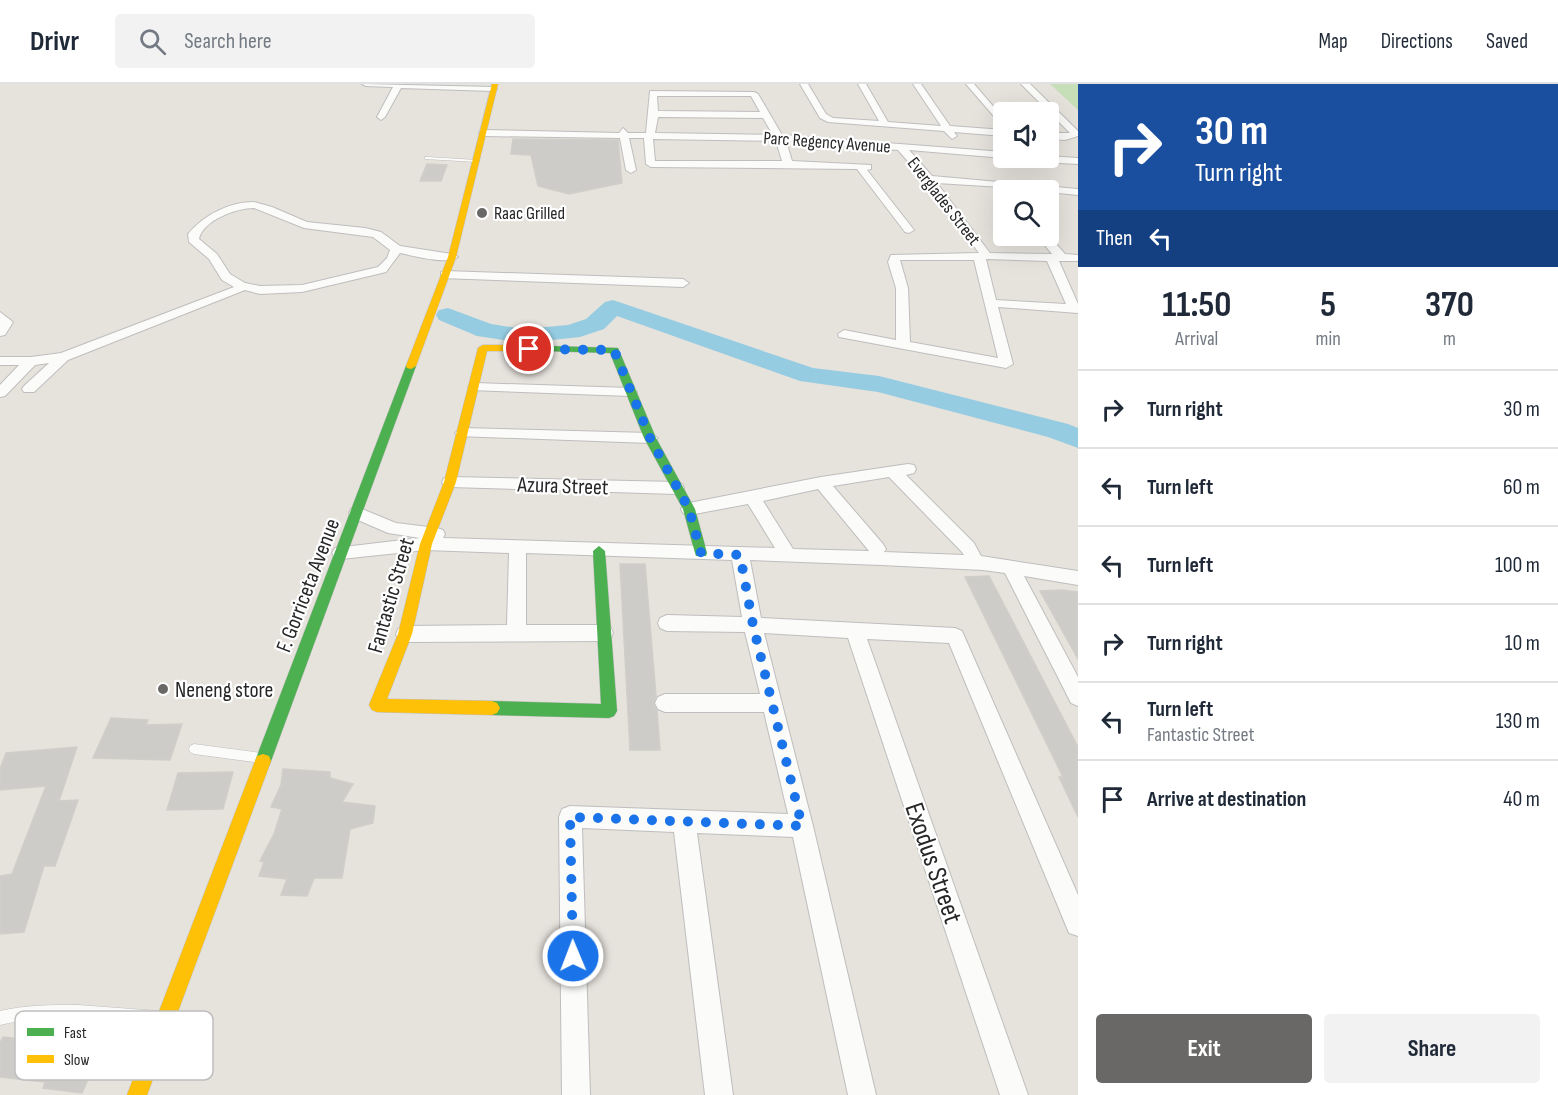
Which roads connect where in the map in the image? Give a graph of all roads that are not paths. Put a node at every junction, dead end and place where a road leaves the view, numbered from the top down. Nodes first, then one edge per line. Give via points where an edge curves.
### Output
1 (366, 84) edge
2 (804, 84) edge
3 (862, 84) edge
4 (917, 84) edge
5 (970, 84) edge
6 (1025, 84) edge
7 (453, 86) edge
8 (494, 86) edge
9 (397, 87) junction
10 (1043, 102) edge
11 (993, 112) edge
12 (653, 114) junction
13 (766, 115) junction
14 (381, 117) dead end
15 (1059, 117) edge
16 (885, 124) junction
17 (949, 129) junction
18 (484, 132) junction
19 (993, 132) edge
20 (625, 135) junction
21 (650, 136) junction
22 (1059, 137) edge
23 (779, 138) junction
24 (901, 147) junction
25 (958, 151) junction
26 (993, 154) edge
27 (427, 158) dead end
28 (477, 160) junction
29 (1059, 160) edge
30 (1078, 161) edge
31 (788, 164) junction
32 (631, 170) dead end
33 (929, 179) junction
34 (993, 187) edge
35 (1059, 191) edge
36 (1077, 192) edge
37 (909, 230) dead end
38 (1049, 246) edge
39 (396, 249) junction
40 (434, 256) junction
41 (983, 256) junction
42 (452, 257) junction
43 (1056, 257) junction
44 (1078, 258) edge
45 (382, 270) junction
46 (445, 275) junction
47 (683, 283) dead end
48 (243, 287) junction
49 (992, 303) junction
50 (1076, 309) edge
51 (0, 316) edge
52 (0, 332) edge
53 (844, 334) dead end
54 (903, 343) junction
55 (63, 357) junction
56 (0, 361) edge
57 (31, 362) junction
58 (475, 387) junction
59 (29, 389) dead end
60 (630, 392) junction
61 (0, 393) edge
62 (462, 433) junction
63 (650, 438) junction
64 (450, 482) junction
65 (821, 482) junction
66 (676, 488) junction
67 (753, 498) junction
68 (689, 509) junction
69 (357, 513) junction
70 (427, 539) junction
71 (518, 548) junction
72 (700, 549) junction
73 (877, 549) junction
74 (599, 551) junction
75 (785, 551) junction
76 (341, 553) junction
77 (740, 555) junction
78 (978, 562) junction
79 (1011, 568) junction
80 (1078, 578) edge
81 (667, 623) dead end
82 (753, 625) junction
83 (855, 631) junction
84 (516, 633) junction
85 (604, 633) junction
86 (405, 634) junction
87 (1078, 697) edge
88 (664, 703) dead end
89 (771, 703) junction
90 (194, 749) dead end
91 (263, 758) junction
92 (684, 822) junction
93 (802, 826) junction
94 (1078, 924) edge
95 (169, 1011) edge
96 (15, 1013) edge
97 (0, 1018) edge
98 (143, 1080) edge
99 (137, 1095) edge
100 (576, 1095) edge
101 (719, 1095) edge
102 (862, 1095) edge
103 (1014, 1095) edge

1 - 9 street
2 - 16 street via 823,116
3 - 16 street
4 - 17 street
5 - 11 street
6 - 10 street
7 - 8 street
7 - 9 street
8 - 18 main road, F. Gorriceta Avenue
9 - 14 street
12 - 13 street
12 - 13 street via 653,93 664,93 754,94
12 - 21 street
13 - 23 street
15 - 22 street via 1076,134
16 - 17 street
17 - 19 street
17 - 25 street
18 - 20 street, Parc Regency Avenue
18 - 28 main road, F. Gorriceta Avenue
20 - 21 street, Parc Regency Avenue
20 - 32 street
21 - 23 street, Parc Regency Avenue
21 - 31 street via 651,164
23 - 24 street, Parc Regency Avenue
23 - 31 street
24 - 25 street, Parc Regency Avenue
24 - 33 street, Everglades Street
25 - 26 street, Parc Regency Avenue
27 - 28 lane
28 - 42 main road, F. Gorriceta Avenue
29 - 30 street
31 - 37 street via 864,167
33 - 34 street
33 - 41 street, Everglades Street
35 - 36 street
38 - 43 street
39 - 40 street
39 - 45 street
39 - 48 street via 384,239 362,231 309,226 255,205 244,205 210,221 194,234 193,240 213,255 225,276
40 - 42 street
40 - 45 street
41 - 43 street
41 - 49 street
41 - 54 street via 896,257 902,288
42 - 46 main road, F. Gorriceta Avenue
43 - 44 street
43 - 50 street
45 - 48 street via 292,289 262,291
46 - 47 street
46 - 69 main road, F. Gorriceta Avenue
48 - 55 street
49 - 50 street
49 - 54 street via 1005,364
51 - 52 street via 7,321
53 - 54 street
55 - 57 street
55 - 59 street
56 - 57 street
57 - 61 street
58 - 60 street
58 - 60 main road, Fantastic Street via 483,348 614,350
58 - 62 main road, Fantastic Street
60 - 63 main road
62 - 63 street
62 - 64 main road, Fantastic Street
63 - 66 main road
64 - 66 street, Azura Street
64 - 70 main road, Fantastic Street
65 - 67 street
65 - 73 street
65 - 78 street via 900,470
66 - 68 main road
67 - 68 street
67 - 75 street
68 - 72 main road
69 - 70 street
69 - 76 main road, F. Gorriceta Avenue
70 - 71 street
70 - 72 street
70 - 76 street
70 - 86 main road, Fantastic Street
71 - 74 street
71 - 84 street
72 - 74 street
72 - 75 street
72 - 77 street
73 - 75 street
73 - 78 street via 932,551
74 - 85 main road, Fantastic Street
75 - 77 street
75 - 78 street
76 - 91 main road, F. Gorriceta Avenue
77 - 82 street
78 - 79 street
79 - 80 street
79 - 87 street
81 - 82 street
82 - 83 street
82 - 89 street
83 - 94 street via 955,636
83 - 103 street, Exodus Street
84 - 85 street
84 - 86 street
85 - 86 main road, Fantastic Street via 610,706 609,711 602,712 379,706 377,701
88 - 89 street
89 - 93 street
90 - 91 lane
91 - 95 main road, F. Gorriceta Avenue
92 - 93 street
92 - 100 street via 570,817
92 - 101 street
93 - 102 street
96 - 97 lane
98 - 99 main road, F. Gorriceta Avenue

